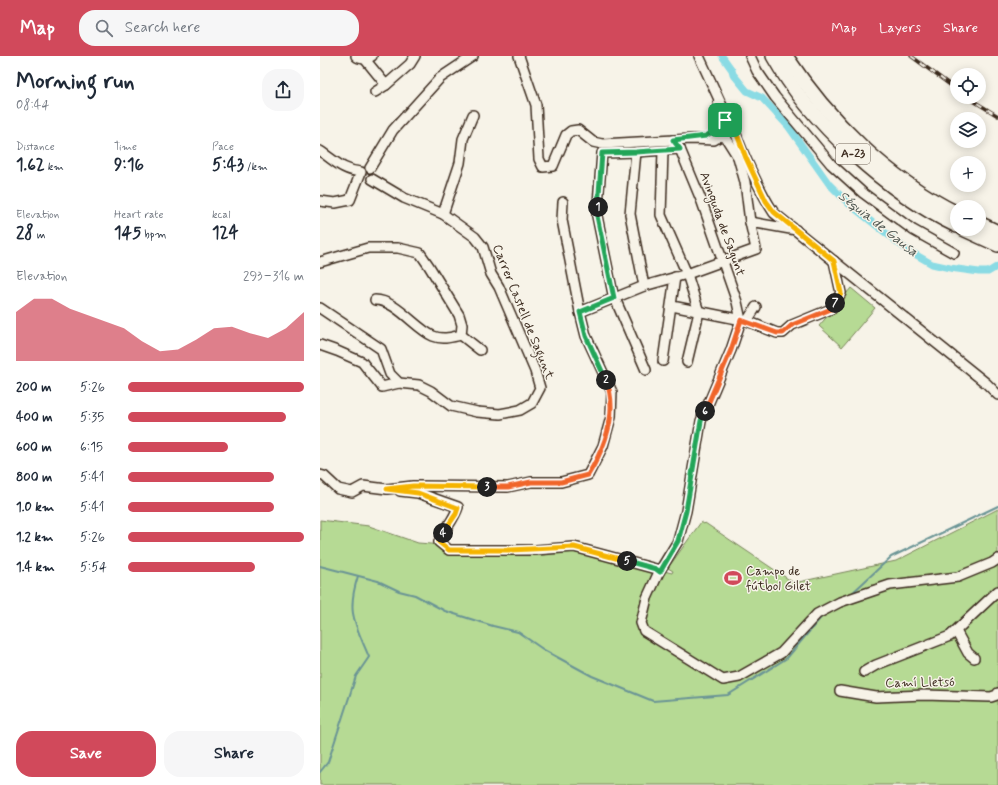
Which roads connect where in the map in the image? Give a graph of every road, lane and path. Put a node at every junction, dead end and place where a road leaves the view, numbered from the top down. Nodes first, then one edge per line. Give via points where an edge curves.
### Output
1 (415, 56) edge
2 (473, 56) edge
3 (519, 56) edge
4 (699, 56) edge
5 (750, 56) edge
6 (773, 56) edge
7 (786, 56) edge
8 (364, 57) edge
9 (386, 84) junction
10 (375, 92) dead end
11 (473, 115) dead end
12 (723, 130) junction
13 (673, 140) junction
14 (680, 149) junction
15 (320, 151) edge
16 (663, 151) junction
17 (636, 152) junction
18 (746, 158) junction
19 (370, 168) junction
20 (360, 172) junction
21 (372, 179) junction
22 (320, 201) edge
23 (563, 202) dead end
24 (950, 209) edge
25 (443, 214) junction
26 (750, 222) junction
27 (950, 222) edge
28 (986, 226) edge
29 (797, 231) junction
30 (998, 232) edge
31 (978, 236) edge
32 (998, 245) edge
33 (954, 253) dead end
34 (722, 261) junction
35 (834, 261) junction
36 (320, 262) edge
37 (687, 274) junction
38 (675, 277) junction
39 (644, 286) junction
40 (614, 298) junction
41 (375, 300) dead end
42 (672, 306) junction
43 (756, 307) dead end
44 (320, 308) edge
45 (580, 312) junction
46 (700, 312) junction
47 (744, 320) junction
48 (461, 335) junction
49 (320, 345) edge
50 (480, 350) dead end
51 (663, 361) dead end
52 (687, 362) dead end
53 (646, 370) dead end
54 (399, 383) junction
55 (998, 395) edge
56 (320, 475) edge
57 (387, 489) junction
58 (998, 559) edge
59 (660, 572) junction
60 (998, 590) edge
61 (956, 631) junction
62 (974, 658) dead end
63 (864, 672) dead end
64 (840, 692) dead end
65 (998, 693) edge

1 - 9 street via 410,64
2 - 19 street via 440,78 393,130
3 - 13 street via 536,105 539,159 543,167 553,166 566,135 571,131 578,130 593,142 602,144
4 - 12 street via 716,92
5 - 33 street via 775,97 832,164 863,193 913,230
6 - 27 highway, A-23 via 807,105 840,142 875,173 908,197
7 - 24 highway, A-23 via 816,97 846,131 887,168
8 - 9 street
9 - 10 street
11 - 25 street via 463,139 460,163
12 - 13 street via 692,139
12 - 18 street
12 - 18 street via 732,135 734,130
12 - 26 street via 738,157 745,182
13 - 14 street, Avinguda de Sagunt
14 - 16 street
14 - 34 street, Avinguda de Sagunt
15 - 20 street via 349,171
16 - 17 street
16 - 37 street via 661,215
17 - 39 street via 630,214
17 - 40 street via 602,153 597,216
18 - 29 street via 766,201 774,212
19 - 20 street via 364,168
19 - 21 street via 374,173
20 - 21 street via 364,181
20 - 22 street via 350,200 335,203
21 - 25 street, Carrer Castell de Sagunt via 404,198
23 - 45 street via 562,220
25 - 54 street, Carrer Castell de Sagunt via 475,237 483,247 491,274 499,287 540,388 532,403 520,410 500,414 451,406 419,385
26 - 29 street
26 - 34 street via 756,249
28 - 30 highway
29 - 35 street
31 - 32 highway
34 - 37 street
34 - 47 street, Avinguda de Sagunt
35 - 47 street via 841,293 831,309 792,325 783,333
35 - 55 street
36 - 48 street via 368,248 398,248 420,253 459,315
37 - 38 street
37 - 46 street
38 - 39 street
38 - 42 street
39 - 40 street
40 - 45 street
40 - 53 street
41 - 48 street via 380,300 400,311 433,336 445,338
42 - 46 street
42 - 51 street
43 - 47 street
44 - 54 street via 381,349 390,374
45 - 57 street via 586,336 612,392 611,417 603,446 588,475 561,482 531,482 508,487 413,486
46 - 47 street
46 - 52 street
47 - 59 street via 701,421 686,511 678,541
48 - 50 street
49 - 54 street via 362,362 382,387
56 - 57 street via 338,489 352,492 363,486
57 - 59 street via 418,493 458,508 439,542 449,550 574,547
58 - 59 street via 958,576 890,584 840,602 817,614 781,653 739,677 722,680 644,631 642,615
60 - 61 street
61 - 62 street via 968,653
61 - 63 street via 950,636
64 - 65 street, Camí Lletsó via 876,697 991,697

